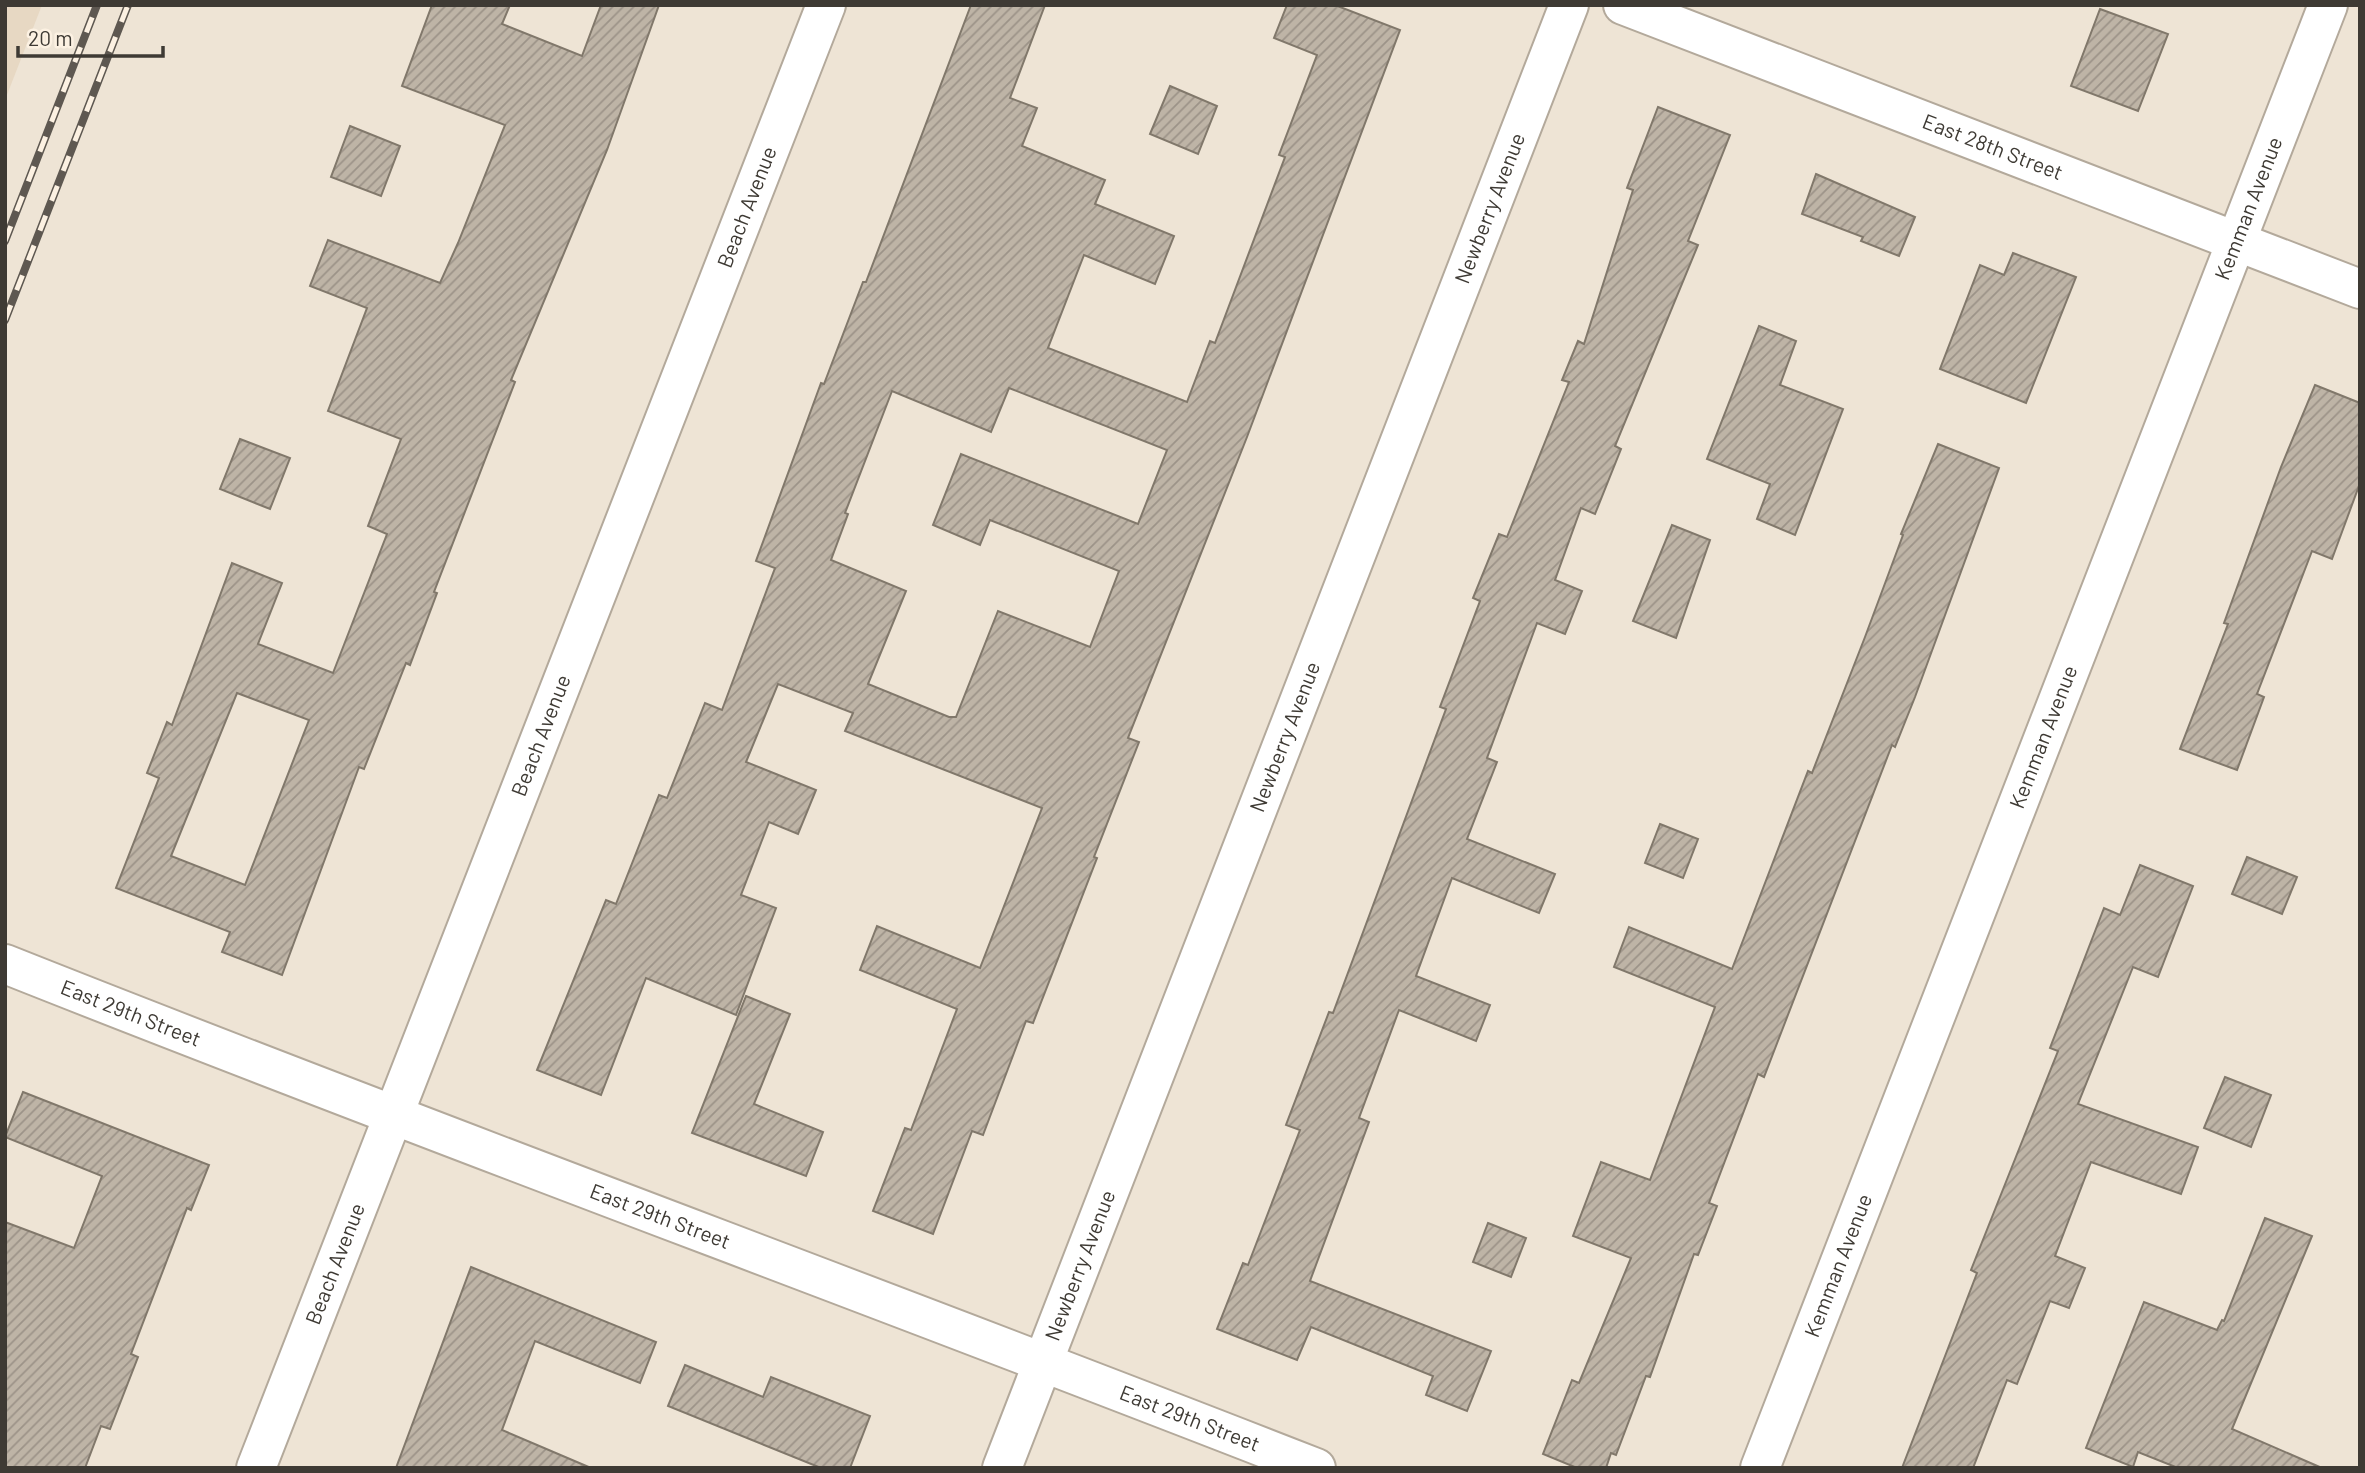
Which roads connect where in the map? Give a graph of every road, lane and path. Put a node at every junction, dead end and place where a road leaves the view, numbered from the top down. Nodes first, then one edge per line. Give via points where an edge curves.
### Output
1 (826, 5) edge
2 (1569, 5) edge
3 (1623, 5) edge
4 (2328, 5) edge
5 (2236, 242) junction
6 (2360, 289) edge
7 (5, 964) edge
8 (394, 1118) junction
9 (1044, 1362) junction
10 (256, 1468) edge
11 (1002, 1468) edge
12 (1316, 1468) edge
13 (1760, 1468) edge

1 - 8 street, Beach Avenue
2 - 9 street, Newberry Avenue
3 - 5 street, East 28th Street
4 - 5 street, Kemman Avenue
5 - 6 street, East 28th Street
5 - 13 street, Kemman Avenue
7 - 8 street, East 29th Street
8 - 9 street, East 29th Street
8 - 10 street, Beach Avenue
9 - 11 street, Newberry Avenue
9 - 12 street, East 29th Street

